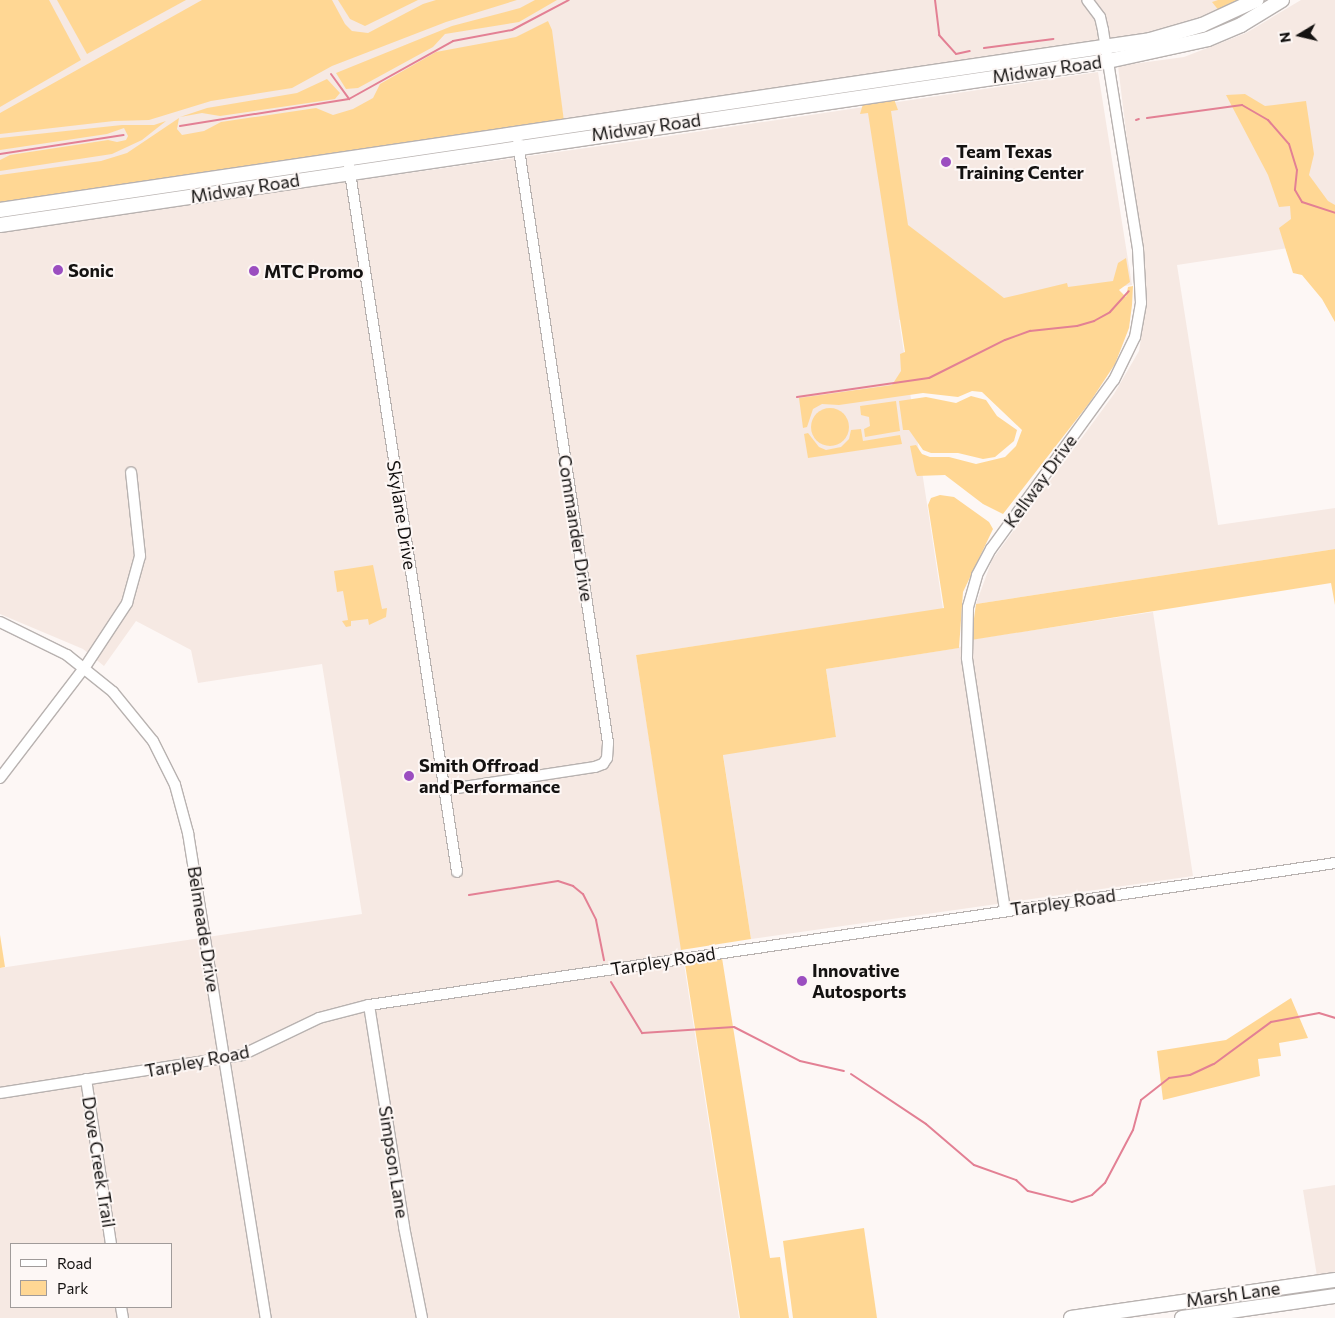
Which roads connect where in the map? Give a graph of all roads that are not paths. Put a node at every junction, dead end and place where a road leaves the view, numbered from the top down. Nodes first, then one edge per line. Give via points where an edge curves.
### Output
1 (1087, 0) edge
2 (1256, 0) edge
3 (1282, 0) edge
4 (1106, 46) junction
5 (1108, 61) junction
6 (901, 76) junction
7 (903, 90) junction
8 (749, 105) junction
9 (518, 139) junction
10 (349, 164) junction
11 (199, 180) junction
12 (202, 194) junction
13 (96, 195) junction
14 (26, 206) junction
15 (0, 210) edge
16 (99, 210) junction
17 (28, 221) junction
18 (0, 225) edge
19 (131, 472) dead end
20 (0, 622) edge
21 (85, 667) junction
22 (0, 778) edge
23 (444, 790) junction
24 (1335, 863) edge
25 (456, 872) dead end
26 (1005, 910) junction
27 (370, 1005) junction
28 (224, 1059) junction
29 (86, 1079) junction
30 (0, 1093) edge
31 (112, 1243) edge
32 (1335, 1280) edge
33 (1335, 1296) edge
34 (1202, 1298) junction
35 (1205, 1316) edge
36 (266, 1318) edge
37 (422, 1318) edge
38 (1071, 1318) edge
39 (1182, 1318) edge

1 - 4 street, Kellway Drive via 1100,17
2 - 4 main road, Midway Road via 1202,25 1150,40
3 - 5 main road, Midway Road via 1241,25 1208,39
4 - 5 street, Kellway Drive
4 - 6 main road, Midway Road
5 - 7 main road, Midway Road
5 - 26 street, Kellway Drive via 1141,281 1134,337 1114,380 991,549 977,576 968,607 967,658
6 - 7 main road
6 - 8 main road, Midway Road
7 - 8 main road, Midway Road
8 - 9 main road, Midway Road
9 - 10 main road, Midway Road
9 - 23 street, Commander Drive via 608,743 607,758 595,767
10 - 11 main road, Midway Road
10 - 12 main road, Midway Road
10 - 23 street, Skylane Drive
11 - 12 main road
11 - 13 main road, Midway Road
12 - 16 main road, Midway Road
13 - 14 main road, Midway Road
13 - 16 main road
14 - 15 main road, Midway Road
14 - 17 main road
16 - 17 main road, Midway Road
17 - 18 main road, Midway Road
19 - 21 street via 140,537 136,575 121,615
20 - 21 street, Belmeade Drive
21 - 22 street
21 - 28 street, Belmeade Drive via 113,692 142,726 175,785 188,833
23 - 25 street, Skylane Drive
24 - 26 street, Tarpley Road
26 - 27 street, Tarpley Road
27 - 28 street, Tarpley Road via 327,1014 260,1048
27 - 37 street, Simpson Lane
28 - 29 street, Tarpley Road
28 - 36 street, Belmeade Drive
29 - 30 street, Tarpley Road
29 - 31 street, Dove Creek Trail
32 - 34 main road, Marsh Lane
33 - 35 main road, Marsh Lane
34 - 35 street
34 - 38 main road, Marsh Lane
35 - 39 main road, Marsh Lane

